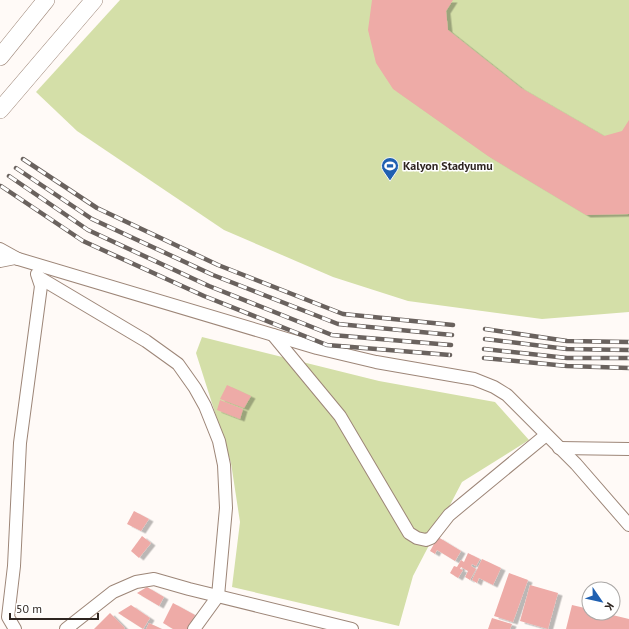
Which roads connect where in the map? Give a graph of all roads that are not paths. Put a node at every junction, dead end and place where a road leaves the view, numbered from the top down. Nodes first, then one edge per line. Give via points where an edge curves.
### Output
1 (46, 0) edge
2 (94, 0) edge
3 (0, 57) edge
4 (0, 110) edge
5 (0, 249) edge
6 (15, 258) junction
7 (0, 261) edge
8 (40, 278) junction
9 (273, 335) junction
10 (546, 434) junction
11 (560, 448) junction
12 (629, 449) edge
13 (629, 524) edge
14 (218, 596) junction
15 (7, 623) edge
16 (15, 629) edge
17 (66, 629) edge
18 (194, 629) edge
19 (352, 629) edge

1 - 3 street
2 - 4 street
5 - 6 street
6 - 7 street
6 - 8 street via 34,269
6 - 9 street
8 - 14 street via 146,341 178,364 195,388 219,440 224,465 226,508
8 - 15 street via 20,443 14,566
9 - 10 street via 376,362 474,379 507,395
9 - 10 street via 340,416 409,533 417,538 430,538 449,515
10 - 11 street
11 - 12 street
11 - 13 street
14 - 17 street via 154,579 136,582 113,592
14 - 18 street
14 - 19 street
15 - 16 street

